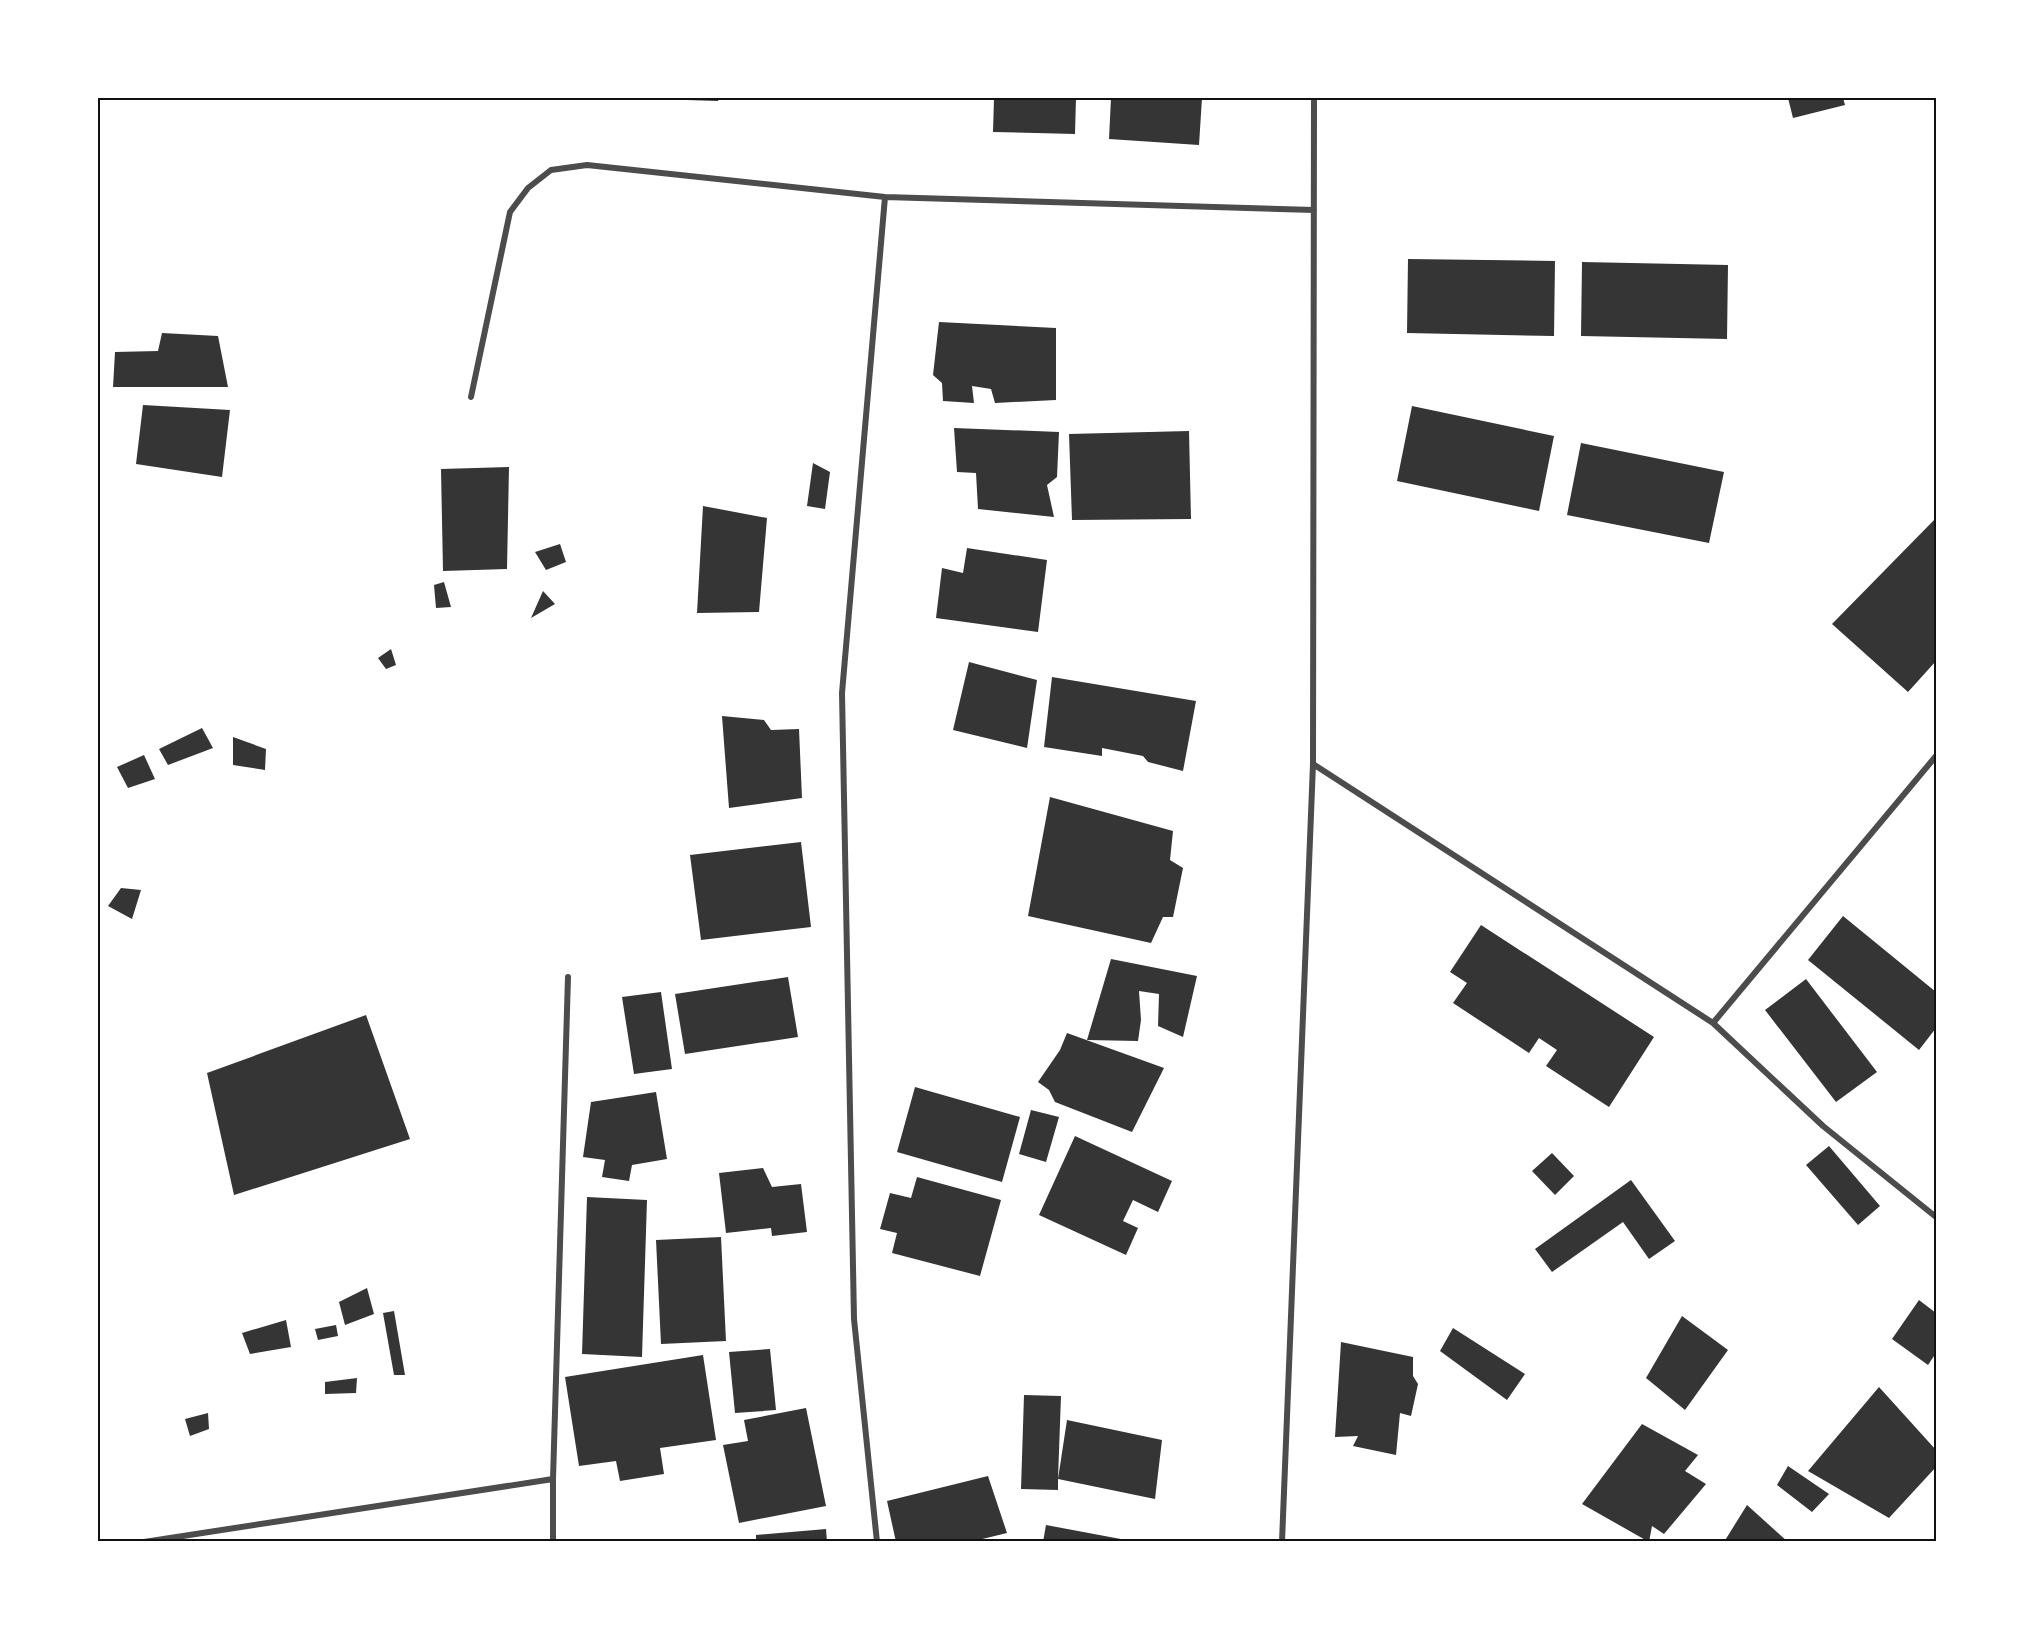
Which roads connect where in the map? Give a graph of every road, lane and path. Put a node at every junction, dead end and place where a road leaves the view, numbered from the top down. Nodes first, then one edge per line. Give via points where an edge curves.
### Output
1 (1314, 98) edge
2 (885, 197) junction
3 (1314, 210) junction
4 (471, 397) dead end
5 (1936, 756) edge
6 (1313, 764) junction
7 (568, 977) dead end
8 (1713, 1023) junction
9 (1936, 1217) edge
10 (553, 1479) junction
11 (144, 1542) edge
12 (553, 1542) edge
13 (877, 1542) edge
14 (1282, 1542) edge

1 - 3 street
2 - 3 street
2 - 4 street via 587,165 551,171 528,188 510,212
2 - 13 street via 842,693 854,1319
3 - 6 street
5 - 8 street
6 - 8 street
6 - 14 street
7 - 10 street
8 - 9 street via 1822,1126
10 - 11 street
10 - 12 street

